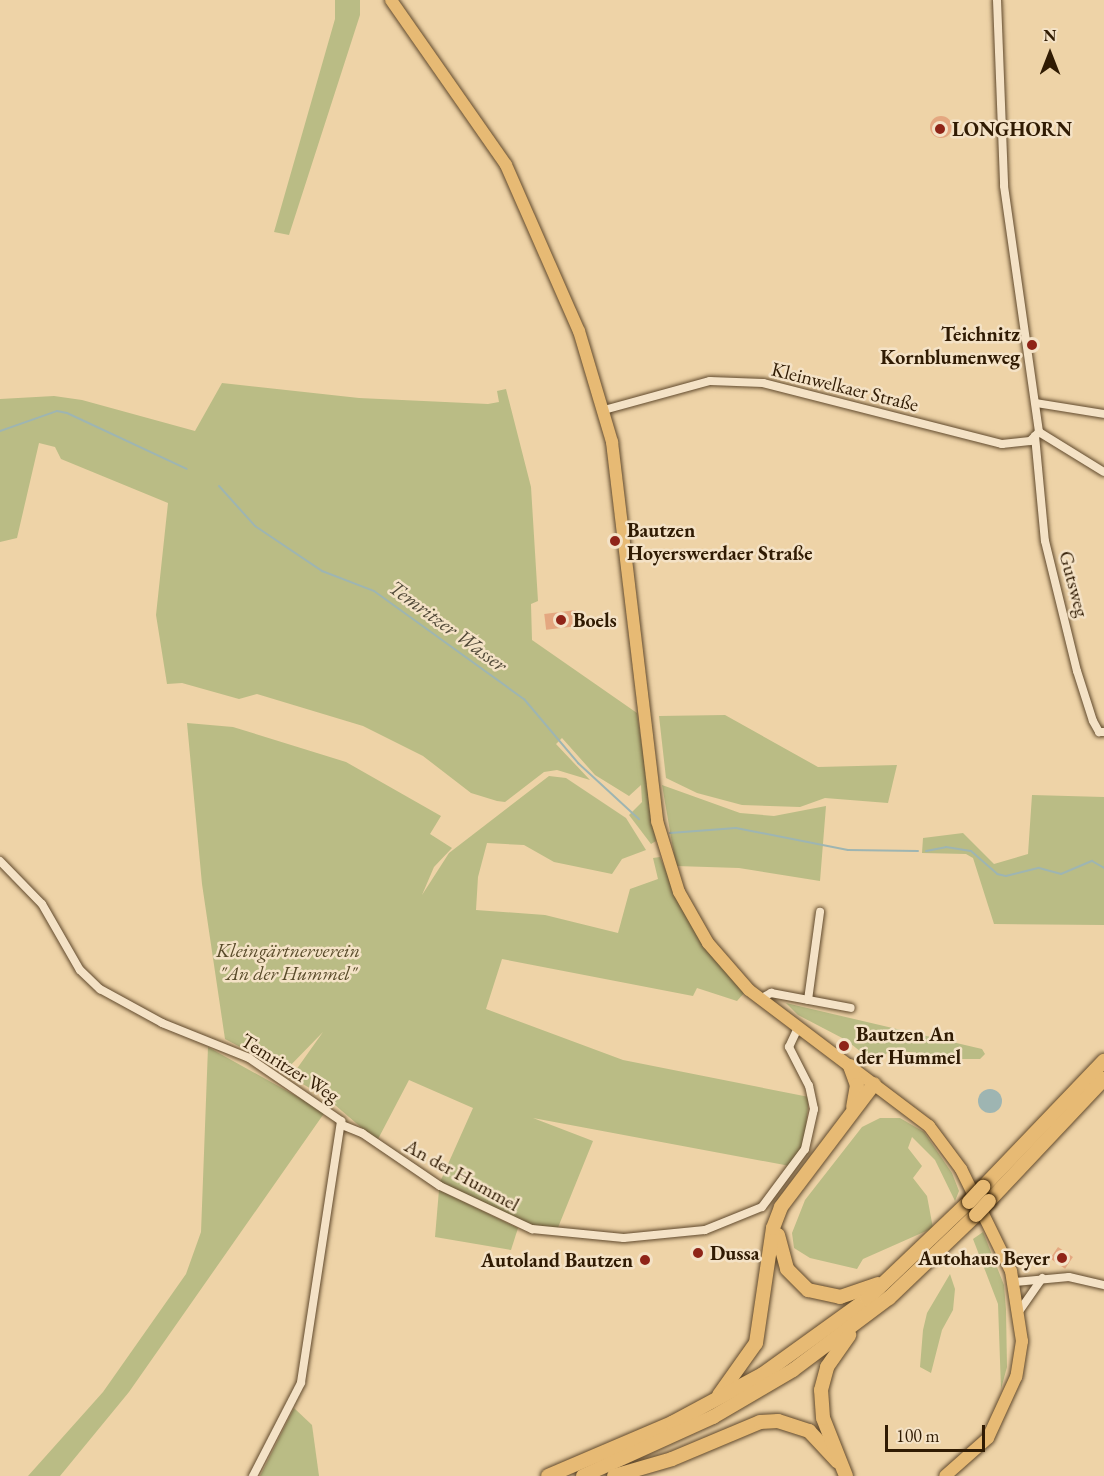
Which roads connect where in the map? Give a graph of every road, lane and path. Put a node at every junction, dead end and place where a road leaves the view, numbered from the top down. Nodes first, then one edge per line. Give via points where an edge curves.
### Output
1 (392, 0) edge
2 (998, 0) edge
3 (1036, 403) junction
4 (604, 410) junction
5 (1104, 414) edge
6 (1037, 434) junction
7 (1104, 472) edge
8 (1104, 732) edge
9 (0, 861) edge
10 (820, 912) dead end
11 (760, 999) junction
12 (808, 1000) junction
13 (851, 1008) dead end
14 (798, 1028) junction
15 (1104, 1061) edge
16 (850, 1066) junction
17 (1104, 1079) edge
18 (874, 1084) junction
19 (850, 1116) junction
20 (342, 1125) junction
21 (796, 1189) junction
22 (973, 1209) junction
23 (900, 1271) junction
24 (1042, 1278) junction
25 (1014, 1282) junction
26 (1104, 1285) edge
27 (1020, 1310) junction
28 (858, 1324) junction
29 (712, 1404) junction
30 (838, 1462) junction
31 (253, 1476) edge
32 (548, 1476) edge
33 (583, 1476) edge
34 (614, 1476) edge
35 (846, 1476) edge
36 (945, 1476) edge

1 - 4 main road via 468,105 524,199 567,298
2 - 3 street via 1004,186
3 - 5 street
3 - 6 street
4 - 6 street, Kleinwelkaer Straße via 710,381 763,383 1002,444
4 - 11 main road via 612,442 657,821 669,869 708,943
6 - 7 street
6 - 8 street, Gutsweg via 1045,541 1077,671 1098,732
9 - 20 street, Temritzer Weg via 42,904 89,980 162,1023 235,1051 314,1099
10 - 12 street
11 - 12 street via 771,993
11 - 14 main road
12 - 13 street
14 - 16 main road
14 - 20 street, An der Hummel via 789,1047 809,1086 814,1109 806,1149 762,1208 694,1232 624,1238 532,1229 440,1186 362,1133
15 - 22 highway, bridge via 983,1187
16 - 18 main road
16 - 19 highway via 857,1091
17 - 22 highway, bridge via 990,1201
18 - 19 highway
18 - 25 main road via 923,1120 946,1146 980,1204
19 - 21 highway
20 - 31 street, Temritzer Weg via 300,1383
21 - 23 highway via 782,1219 778,1244 787,1269 801,1285 840,1298
21 - 29 highway via 773,1228 756,1343 741,1370
22 - 23 highway
22 - 28 highway
23 - 29 highway via 806,1346
24 - 25 street
24 - 26 street via 1069,1276
24 - 27 street
25 - 27 main road
27 - 36 main road via 1020,1360 1005,1410 976,1451
28 - 30 highway via 827,1367 821,1390 823,1418
28 - 33 highway via 713,1417
29 - 32 highway
30 - 34 highway via 810,1431 778,1421 760,1422 672,1460
30 - 35 highway

